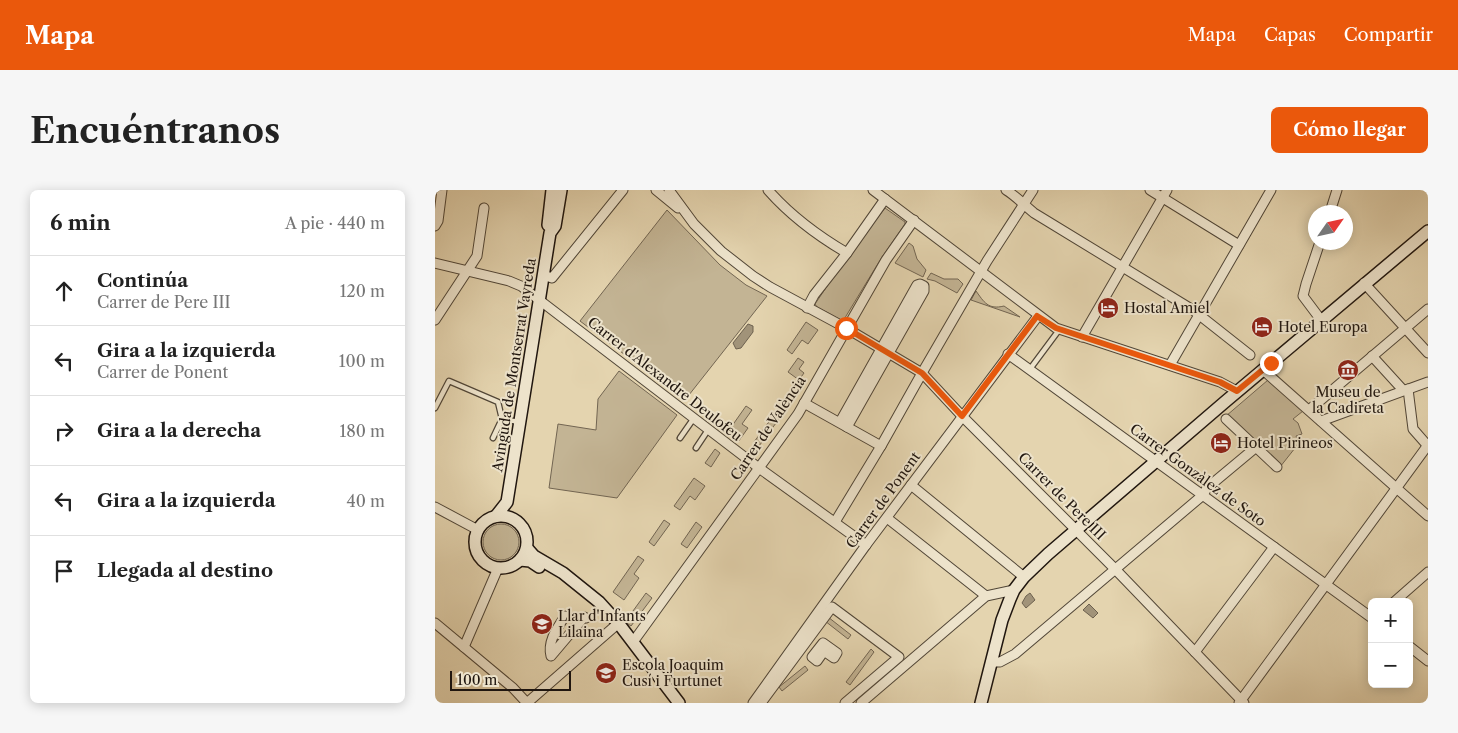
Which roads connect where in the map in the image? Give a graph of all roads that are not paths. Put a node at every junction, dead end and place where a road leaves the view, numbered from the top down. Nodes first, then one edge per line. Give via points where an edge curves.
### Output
1 (442, 190) edge
2 (552, 190) edge
3 (561, 190) edge
4 (623, 190) edge
5 (656, 190) edge
6 (669, 190) edge
7 (768, 190) edge
8 (873, 190) edge
9 (1006, 190) edge
10 (1033, 190) edge
11 (1150, 190) edge
12 (1271, 190) edge
13 (1337, 190) edge
14 (1164, 194) edge
15 (885, 199) junction
16 (1024, 204) junction
17 (1332, 205) edge
18 (484, 208) dead end
19 (913, 220) junction
20 (436, 222) edge
21 (694, 224) junction
22 (1428, 231) edge
23 (550, 233) junction
24 (1239, 245) junction
25 (1317, 250) edge
26 (847, 253) junction
27 (435, 263) edge
28 (1122, 267) junction
29 (468, 271) junction
30 (981, 272) junction
31 (543, 275) junction
32 (1365, 283) junction
33 (539, 300) junction
34 (807, 308) junction
35 (1428, 309) edge
36 (1199, 314) junction
37 (1037, 316) junction
38 (435, 320) edge
39 (1321, 320) junction
40 (846, 328) junction
41 (1406, 328) junction
42 (1059, 330) junction
43 (1083, 336) junction
44 (886, 350) junction
45 (1428, 353) edge
46 (1009, 354) junction
47 (1250, 356) dead end
48 (1372, 356) junction
49 (1171, 365) junction
50 (1030, 369) junction
51 (1263, 370) junction
52 (922, 373) junction
53 (1428, 382) edge
54 (1406, 390) junction
55 (1237, 391) junction
56 (804, 403) junction
57 (435, 408) edge
58 (1309, 410) junction
59 (962, 416) junction
60 (694, 418) junction
61 (502, 419) junction
62 (1226, 420) dead end
63 (1321, 421) junction
64 (520, 422) junction
65 (843, 425) junction
66 (709, 430) junction
67 (493, 438) dead end
68 (680, 438) dead end
69 (1428, 445) edge
70 (881, 446) junction
71 (696, 448) dead end
72 (1255, 448) junction
73 (1156, 461) junction
74 (759, 468) junction
75 (1277, 468) dead end
76 (911, 484) junction
77 (1397, 488) junction
78 (1203, 495) junction
79 (507, 502) junction
80 (435, 507) edge
81 (496, 516) junction
82 (1428, 516) edge
83 (887, 518) junction
84 (515, 519) junction
85 (835, 522) junction
86 (478, 530) junction
87 (1076, 530) junction
88 (866, 546) junction
89 (1274, 547) junction
90 (527, 548) junction
91 (520, 560) junction
92 (497, 568) junction
93 (1115, 569) junction
94 (1428, 572) edge
95 (1024, 577) junction
96 (1325, 584) junction
97 (1014, 590) junction
98 (986, 596) junction
99 (1398, 598) edge
100 (1368, 615) edge
101 (565, 616) dead end
102 (586, 618) dead end
103 (435, 623) edge
104 (614, 627) junction
105 (633, 642) junction
106 (465, 647) junction
107 (1413, 649) edge
108 (1195, 652) junction
109 (1428, 661) edge
110 (991, 662) junction
111 (1241, 702) edge
112 (527, 703) edge
113 (672, 703) edge
114 (679, 703) edge
115 (753, 703) edge
116 (761, 703) edge
117 (845, 703) edge
118 (861, 703) edge
119 (981, 703) edge

1 - 20 street
2 - 23 street, Avinguda de Montserrat Vayreda via 547,229
3 - 23 street, Avinguda de Montserrat Vayreda via 555,226
4 - 31 street via 552,278
5 - 21 street
6 - 21 street
7 - 26 street via 805,225
8 - 15 street
9 - 16 street
10 - 16 street
11 - 14 street
12 - 24 street
13 - 17 street
14 - 24 street
14 - 28 street
15 - 19 street
15 - 26 street
16 - 28 street
16 - 30 street
18 - 29 street via 477,256
19 - 30 street
19 - 40 street, Carrer de València
21 - 34 street, Carrer de Pere III via 721,252 753,276
22 - 32 street
23 - 31 street, Avinguda de Montserrat Vayreda
24 - 36 street
25 - 39 street via 1303,296
26 - 34 street
27 - 29 street, Carrer d'Alexandre Deulofeu
28 - 36 street
28 - 43 street
29 - 33 street, Carrer d'Alexandre Deulofeu via 509,281
29 - 38 street
30 - 37 street
30 - 52 street
31 - 33 street, Avinguda de Montserrat Vayreda
32 - 39 street
32 - 41 street
33 - 60 street, Carrer d'Alexandre Deulofeu
33 - 64 street, Avinguda de Montserrat Vayreda
34 - 40 street, Carrer de Pere III
35 - 41 street
36 - 47 street
36 - 49 street
37 - 42 street
37 - 46 street, Carrer de Ponent
39 - 51 street
40 - 44 street, Carrer de Pere III
40 - 56 street, Carrer de València
41 - 45 street
41 - 48 street
42 - 43 street
42 - 50 lane
43 - 49 street
44 - 44 street via 924,291 924,286 917,285
44 - 52 street, Carrer de Pere III
44 - 65 street
46 - 50 street, Carrer Gonzàlez de Soto
46 - 59 street, Carrer de Ponent
48 - 54 street
48 - 58 street
49 - 55 street
50 - 73 street, Carrer Gonzàlez de Soto
51 - 55 street
51 - 58 street
52 - 59 street, Carrer de Pere III
52 - 70 street
53 - 54 street
54 - 63 street
54 - 69 street via 1413,429
55 - 73 street
56 - 65 street
56 - 74 street, Carrer de València
57 - 61 lane via 449,380 498,402
58 - 63 street
59 - 76 street, Carrer de Ponent
59 - 87 street, Carrer de Pere III
60 - 66 street, Carrer d'Alexandre Deulofeu
60 - 68 lane
61 - 64 lane
61 - 67 lane
62 - 72 street
63 - 77 street
64 - 79 street, Avinguda de Montserrat Vayreda
65 - 70 street
66 - 71 lane
66 - 74 street, Carrer d'Alexandre Deulofeu
69 - 77 street
70 - 85 street
72 - 75 street
72 - 78 street via 1207,488
73 - 78 street, Carrer Gonzàlez de Soto
73 - 87 street
74 - 85 street, Carrer d'Alexandre Deulofeu
74 - 105 street, Carrer de València
76 - 83 street, Carrer de Ponent
76 - 95 street
77 - 82 street
77 - 96 street
78 - 89 street, Carrer Gonzàlez de Soto
78 - 93 street
79 - 81 street, Avinguda de Montserrat Vayreda
79 - 84 street
80 - 86 street
81 - 84 street
81 - 86 street via 482,523
83 - 88 street, Carrer de Ponent
83 - 98 street
84 - 90 street via 526,533
85 - 88 street, Carrer d'Alexandre Deulofeu
86 - 92 street via 476,549 481,558
87 - 93 street, Carrer de Pere III
87 - 95 street
88 - 115 street, Carrer de Ponent
89 - 96 street, Carrer Gonzàlez de Soto
89 - 108 street
90 - 91 street
90 - 105 street via 533,556 563,573 599,602
91 - 92 street via 506,568
91 - 104 street via 530,561 557,576 596,606
92 - 106 street
93 - 108 street, Carrer de Pere III
93 - 110 street via 1015,654 1000,662
94 - 99 street
95 - 97 street
96 - 100 street, Carrer Gonzàlez de Soto
96 - 111 street
97 - 98 street
97 - 110 street
98 - 118 street
101 - 102 street via 554,633 551,656
103 - 106 street
104 - 112 street
104 - 113 street
105 - 114 street
106 - 112 street
107 - 109 street
108 - 111 street, Carrer de Pere III
110 - 119 street
116 - 117 street via 832,607 899,657

